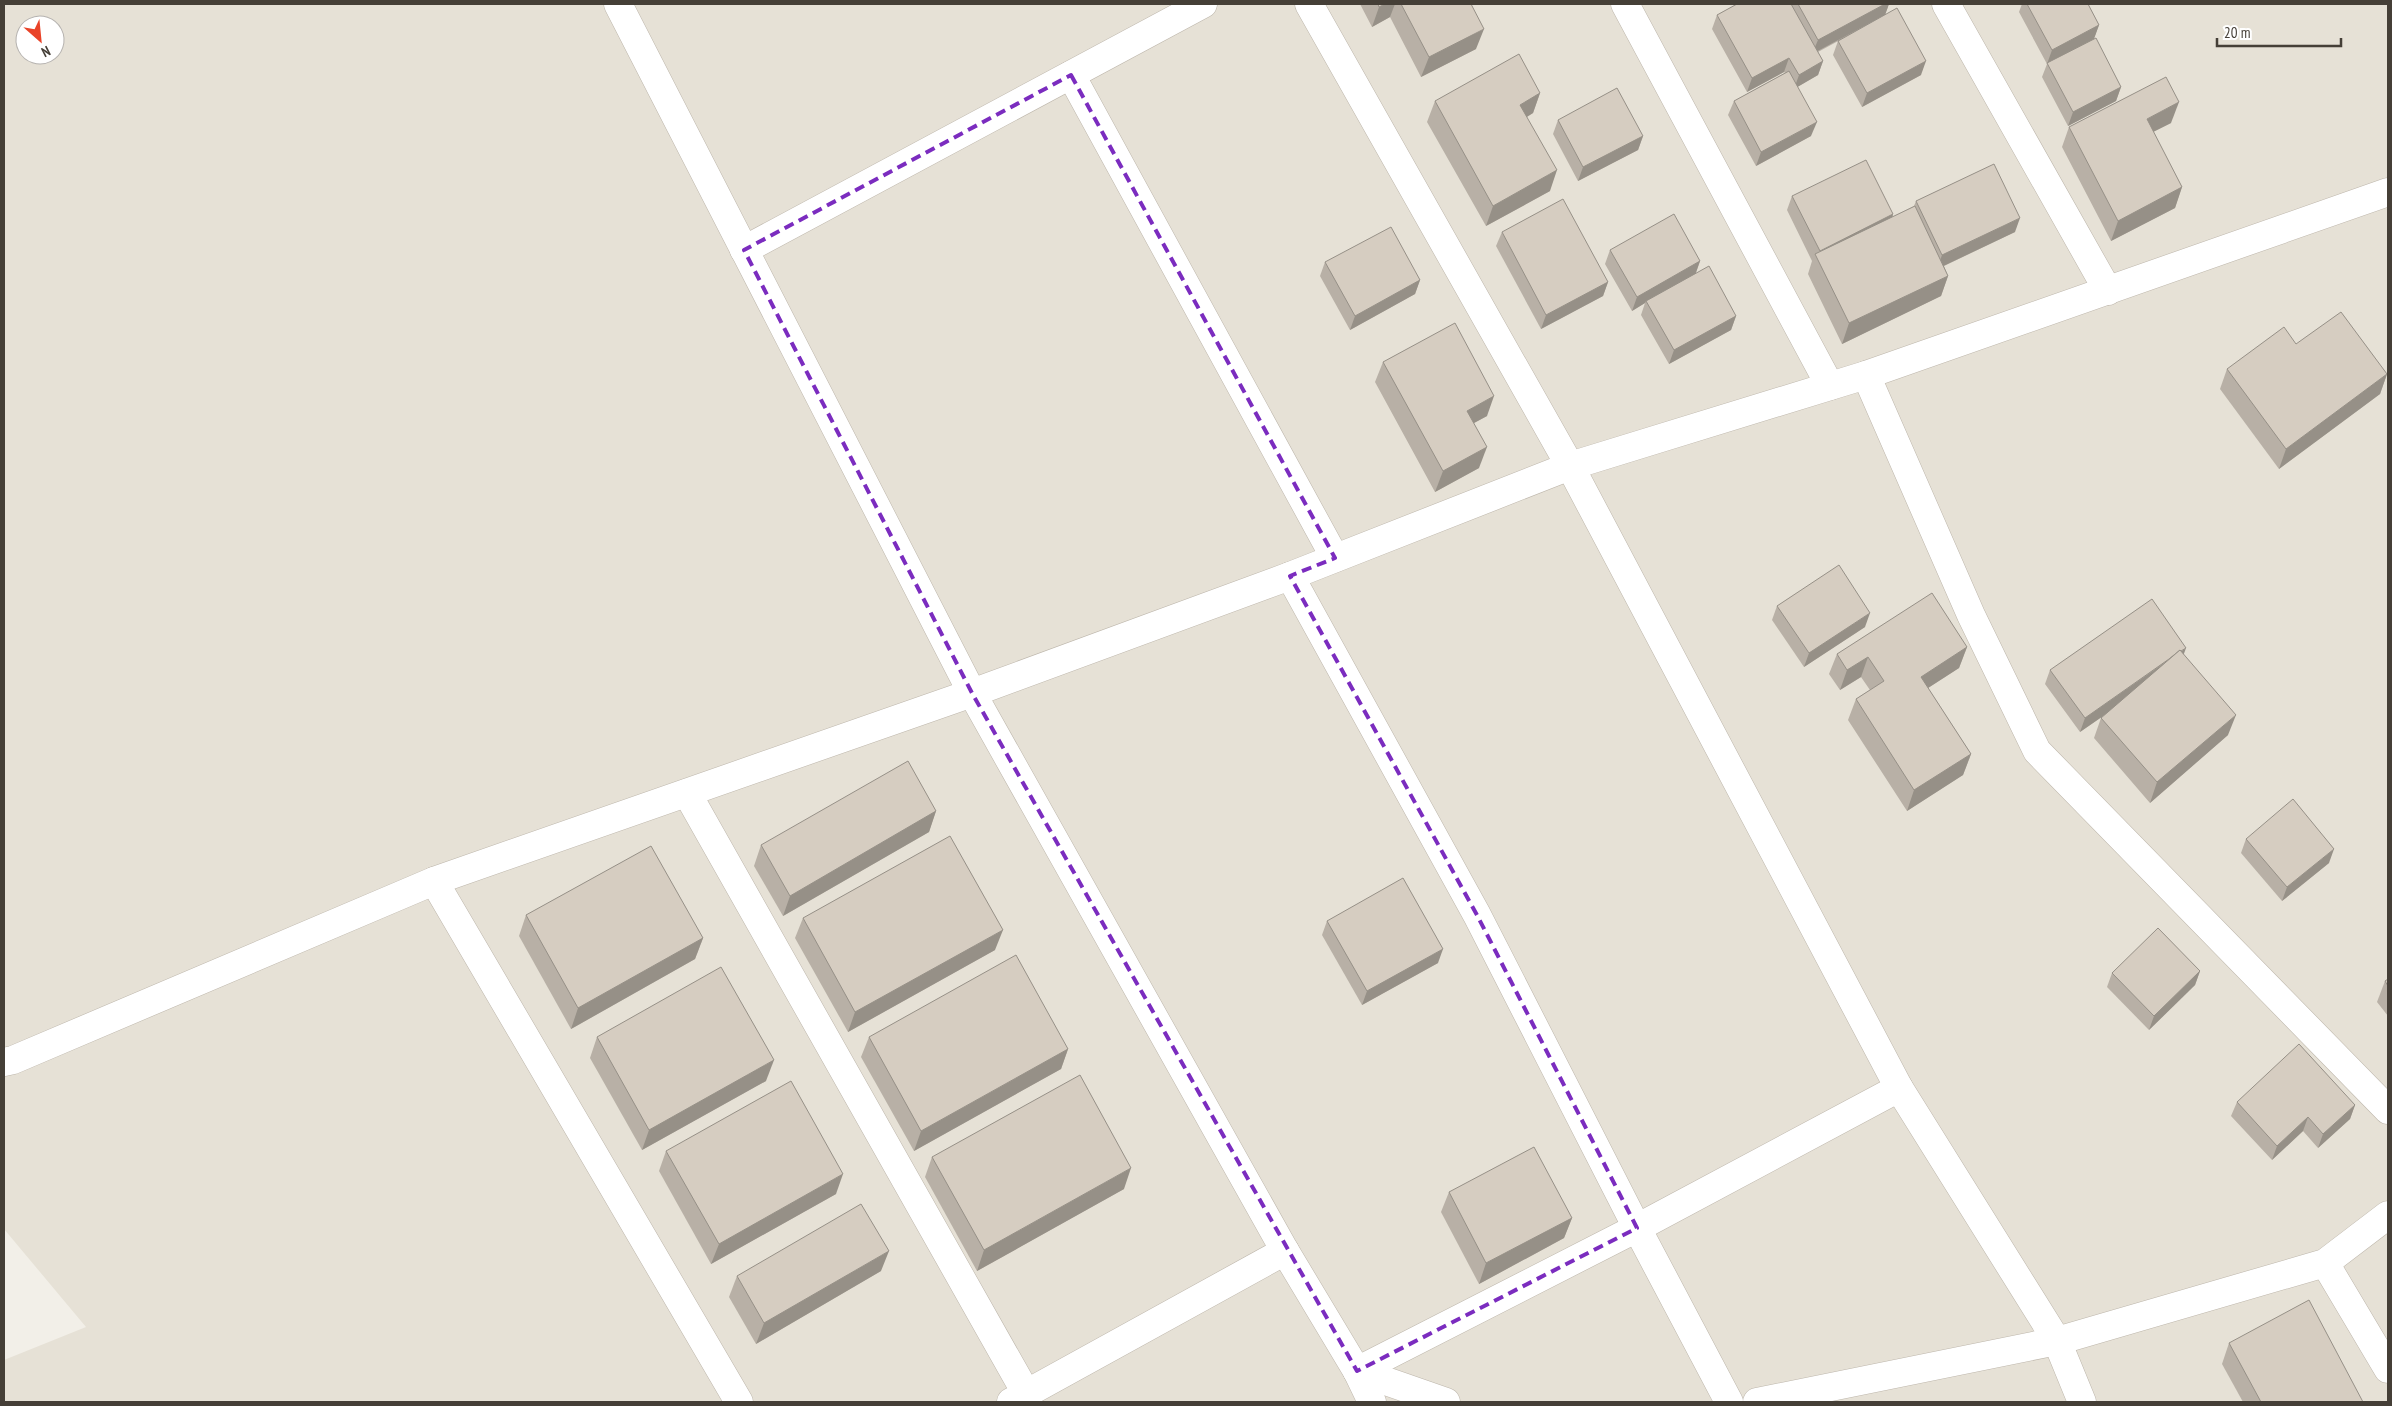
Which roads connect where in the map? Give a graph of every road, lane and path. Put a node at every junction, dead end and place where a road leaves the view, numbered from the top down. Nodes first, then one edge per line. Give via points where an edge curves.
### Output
1 (618, 4) edge
2 (1203, 4) edge
3 (1309, 4) edge
4 (1625, 4) edge
5 (1946, 4) edge
6 (1071, 75) junction
7 (2388, 192) edge
8 (744, 250) junction
9 (2108, 291) junction
10 (1866, 375) junction
11 (1830, 386) junction
12 (1570, 466) junction
13 (1335, 558) junction
14 (1290, 576) junction
15 (972, 693) junction
16 (687, 793) junction
17 (434, 881) junction
18 (4, 1062) edge
19 (1899, 1088) junction
20 (2388, 1110) edge
21 (2388, 1215) edge
22 (1637, 1228) junction
23 (1285, 1251) junction
24 (2325, 1263) junction
25 (2058, 1341) junction
26 (2388, 1369) edge
27 (1357, 1371) junction
28 (1019, 1397) edge
29 (739, 1402) edge
30 (1372, 1402) edge
31 (1446, 1402) edge
32 (1729, 1402) edge
33 (1757, 1402) edge
34 (2082, 1402) edge

1 - 8 street
2 - 6 street
3 - 12 street
4 - 11 street
5 - 9 street
6 - 8 street
6 - 13 street
7 - 9 street
8 - 15 street
9 - 10 street
10 - 11 street
10 - 20 street via 1971,615 2036,750
11 - 12 street
12 - 13 street
12 - 19 street
13 - 14 street
14 - 15 street
14 - 22 street via 1477,915
15 - 16 street
15 - 23 street
16 - 17 street
16 - 28 street
17 - 18 street
17 - 29 street
19 - 22 street
19 - 25 street
21 - 24 street
22 - 27 street
22 - 32 street
23 - 27 street
23 - 28 street
24 - 25 street
24 - 26 street
25 - 33 street
25 - 34 street
27 - 30 street
27 - 31 street

